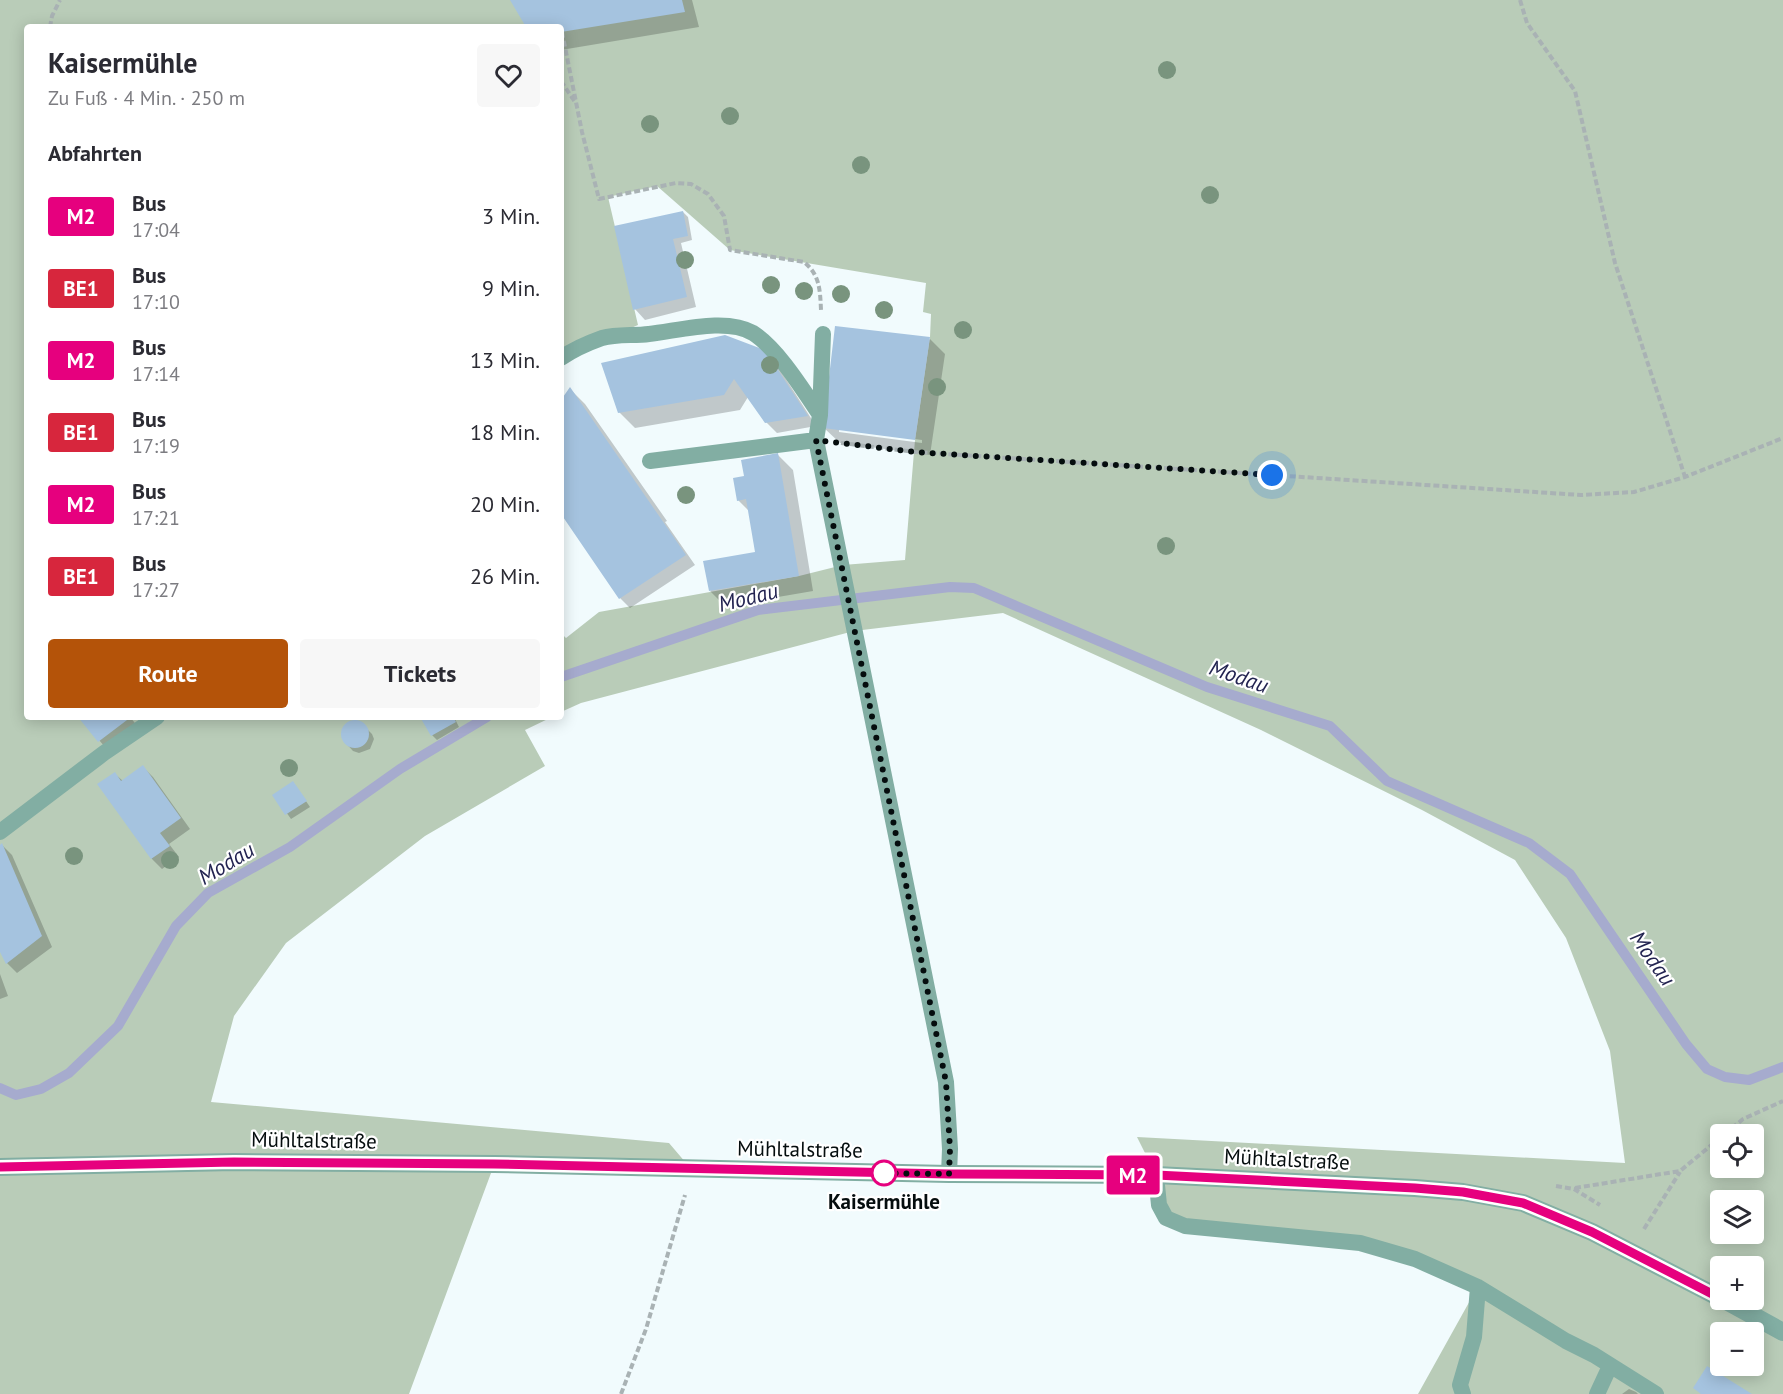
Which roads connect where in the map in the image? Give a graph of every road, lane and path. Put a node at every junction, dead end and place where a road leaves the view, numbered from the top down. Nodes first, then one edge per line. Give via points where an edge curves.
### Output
1 (60, 0) edge
2 (1520, 0) edge
3 (51, 24) edge
4 (564, 41) edge
5 (564, 85) edge
6 (578, 105) junction
7 (823, 334) joint
8 (564, 356) edge
9 (820, 415) junction
10 (1783, 438) edge
11 (816, 440) junction
12 (650, 461) dead end
13 (1685, 477) junction
14 (153, 720) edge
15 (0, 832) edge
16 (1783, 1101) edge
17 (1737, 1124) edge
18 (1710, 1146) edge
19 (0, 1167) edge
20 (692, 1170) junction
21 (1680, 1172) junction
22 (949, 1174) junction
23 (1156, 1175) junction
24 (1574, 1189) dead end
25 (1643, 1231) dead end
26 (1478, 1287) junction
27 (1710, 1292) edge
28 (1744, 1310) edge
29 (1783, 1332) edge
30 (1610, 1366) junction
31 (621, 1394) edge
32 (1462, 1394) edge
33 (1597, 1394) edge
34 (1656, 1394) edge

1 - 3 path
2 - 13 path via 1527,23 1575,91 1615,263
4 - 6 path
5 - 6 path
6 - 7 path via 599,199 675,183 692,184 708,194 724,216 730,250 804,262 811,267 819,283
7 - 9 lane
8 - 9 lane via 603,338 690,327 733,327 764,340
9 - 11 lane
10 - 13 path
11 - 12 lane
11 - 13 path via 915,452 1581,495 1634,492
11 - 22 lane via 946,1082
14 - 15 lane
16 - 17 path
18 - 21 path
19 - 20 street, Mühltalstraße via 234,1162
20 - 22 street, Mühltalstraße
20 - 31 path via 646,1329
21 - 24 path
21 - 25 path
22 - 23 street, Mühltalstraße
23 - 26 lane via 1166,1218 1185,1226 1359,1243 1415,1258
23 - 27 street, Mühltalstraße via 1415,1188 1523,1203 1592,1232
26 - 30 lane
26 - 32 lane via 1474,1337 1460,1385
28 - 29 street, Mühltalstraße
30 - 33 lane
30 - 34 lane

